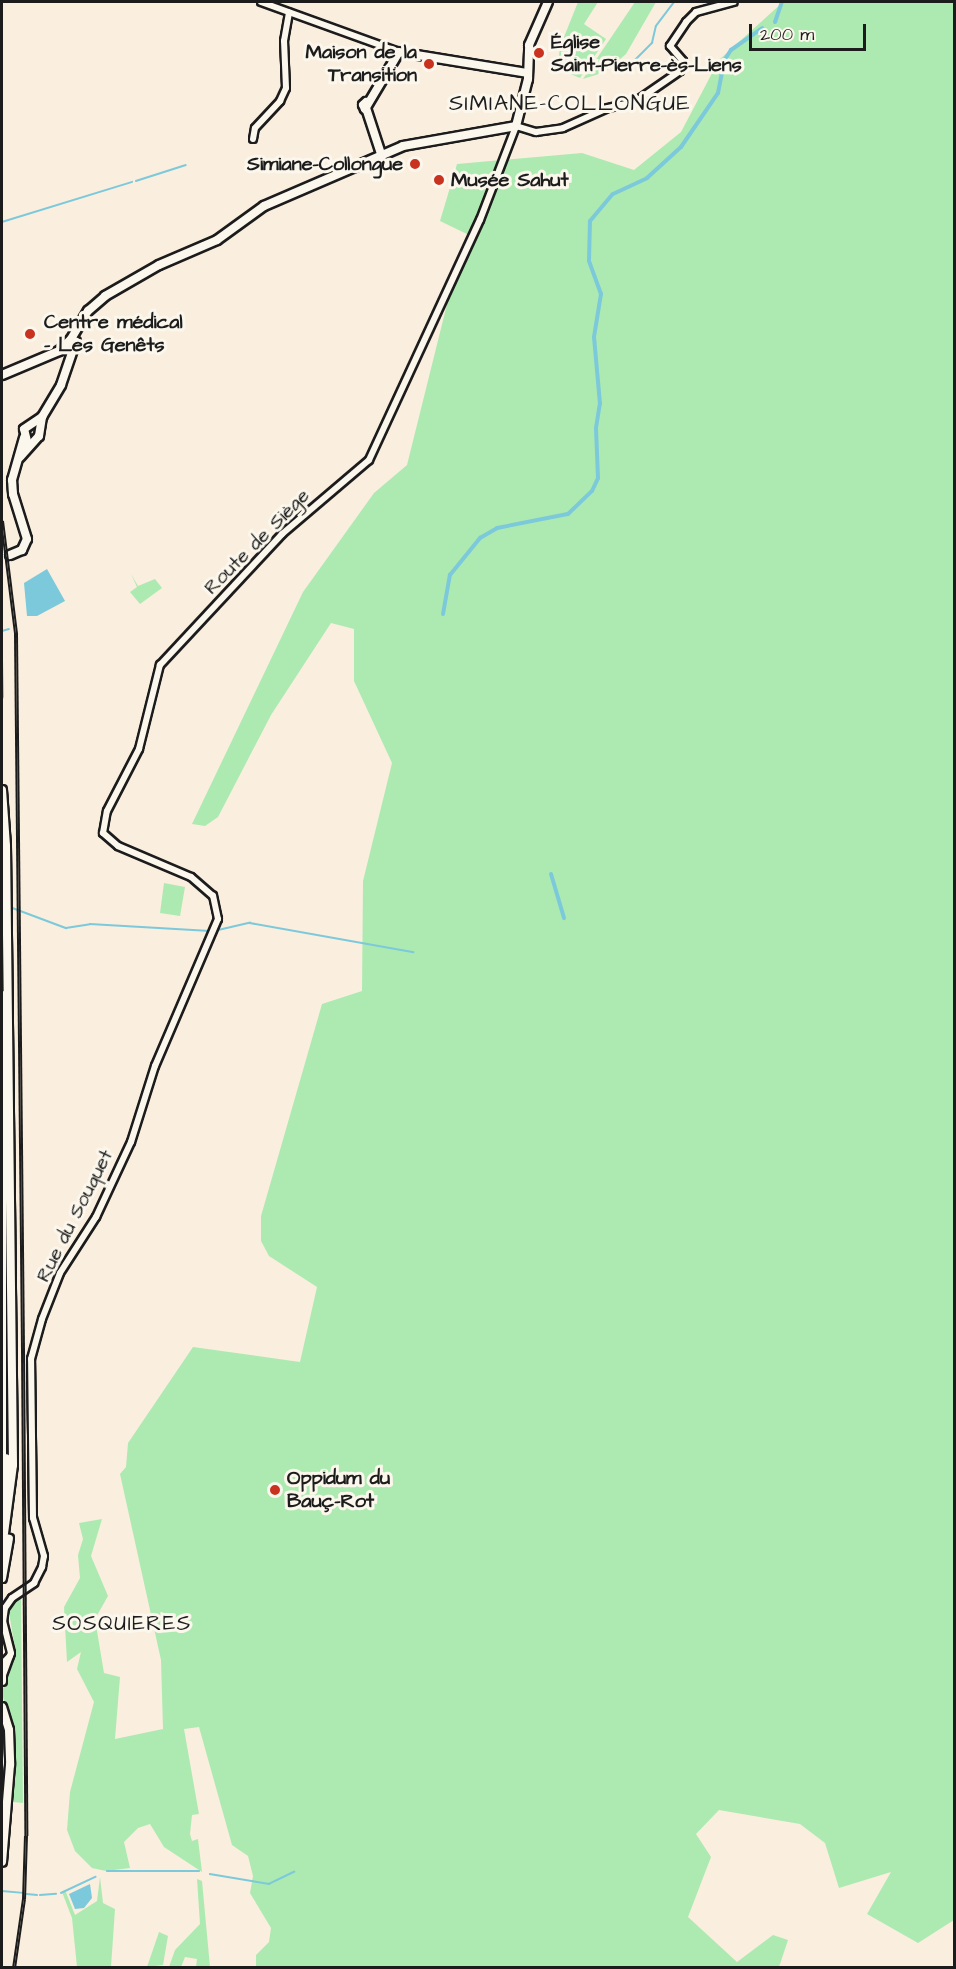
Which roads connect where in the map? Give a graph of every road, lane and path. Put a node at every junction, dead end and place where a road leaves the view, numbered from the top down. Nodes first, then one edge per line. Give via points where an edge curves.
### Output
1 (261, 2) edge
2 (548, 2) edge
3 (734, 2) edge
4 (289, 12) junction
5 (301, 16) junction
6 (287, 27) junction
7 (399, 52) junction
8 (527, 73) junction
9 (516, 126) junction
10 (256, 139) dead end
11 (381, 154) junction
12 (241, 223) junction
13 (170, 264) junction
14 (160, 267) dead end
15 (141, 276) junction
16 (67, 348) junction
17 (37, 359) junction
18 (2, 372) edge
19 (42, 417) junction
20 (32, 425) junction
21 (39, 431) junction
22 (28, 440) junction
23 (6, 555) edge
24 (2, 791) edge
25 (213, 930) joint
26 (2, 995) edge
27 (4, 1304) junction
28 (12, 1398) junction
29 (2, 1464) edge
30 (2, 1516) edge
31 (2, 1549) edge
32 (2, 1578) edge
33 (11, 1653) junction
34 (2, 1664) edge
35 (2, 1675) edge
36 (2, 1707) edge
37 (2, 1721) edge
38 (9, 1751) junction
39 (2, 1862) edge

1 - 4 street
2 - 8 main road via 529,45
3 - 9 street via 696,12 670,48 682,61 676,76 635,102 563,128 536,132
4 - 5 street
4 - 6 street
5 - 6 street
5 - 7 street
6 - 10 street via 286,88 280,101 256,127
7 - 8 main road
7 - 11 main road via 366,105
8 - 9 main road
9 - 11 main road via 401,146
9 - 25 street, Route de Siège via 480,220 369,460 282,534 159,665 138,749 107,811 103,833 118,846 191,877 212,894 218,906
11 - 12 main road via 264,206
12 - 13 main road via 214,244
12 - 15 main road via 217,240
13 - 14 main road
13 - 15 main road
15 - 16 main road via 92,311
15 - 16 main road via 88,311
16 - 17 main road
16 - 19 main road via 69,359 61,386
17 - 18 main road
17 - 18 main road
19 - 20 main road
19 - 21 main road
20 - 21 main road
20 - 22 main road via 24,429
21 - 22 main road via 38,438
22 - 23 main road via 14,473 13,494 27,539 22,550
24 - 28 highway via 6,846
25 - 33 street, Rue du Souquet via 155,1066 139,1123 96,1217 60,1273 31,1359 33,1518 44,1556 34,1583 12,1598 5,1608 3,1622
26 - 27 highway
27 - 29 highway
27 - 30 highway via 6,1468
28 - 31 highway via 12,1496
28 - 32 highway via 15,1492
33 - 34 street
33 - 35 street
36 - 38 main road via 9,1730
37 - 38 main road
38 - 39 main road

